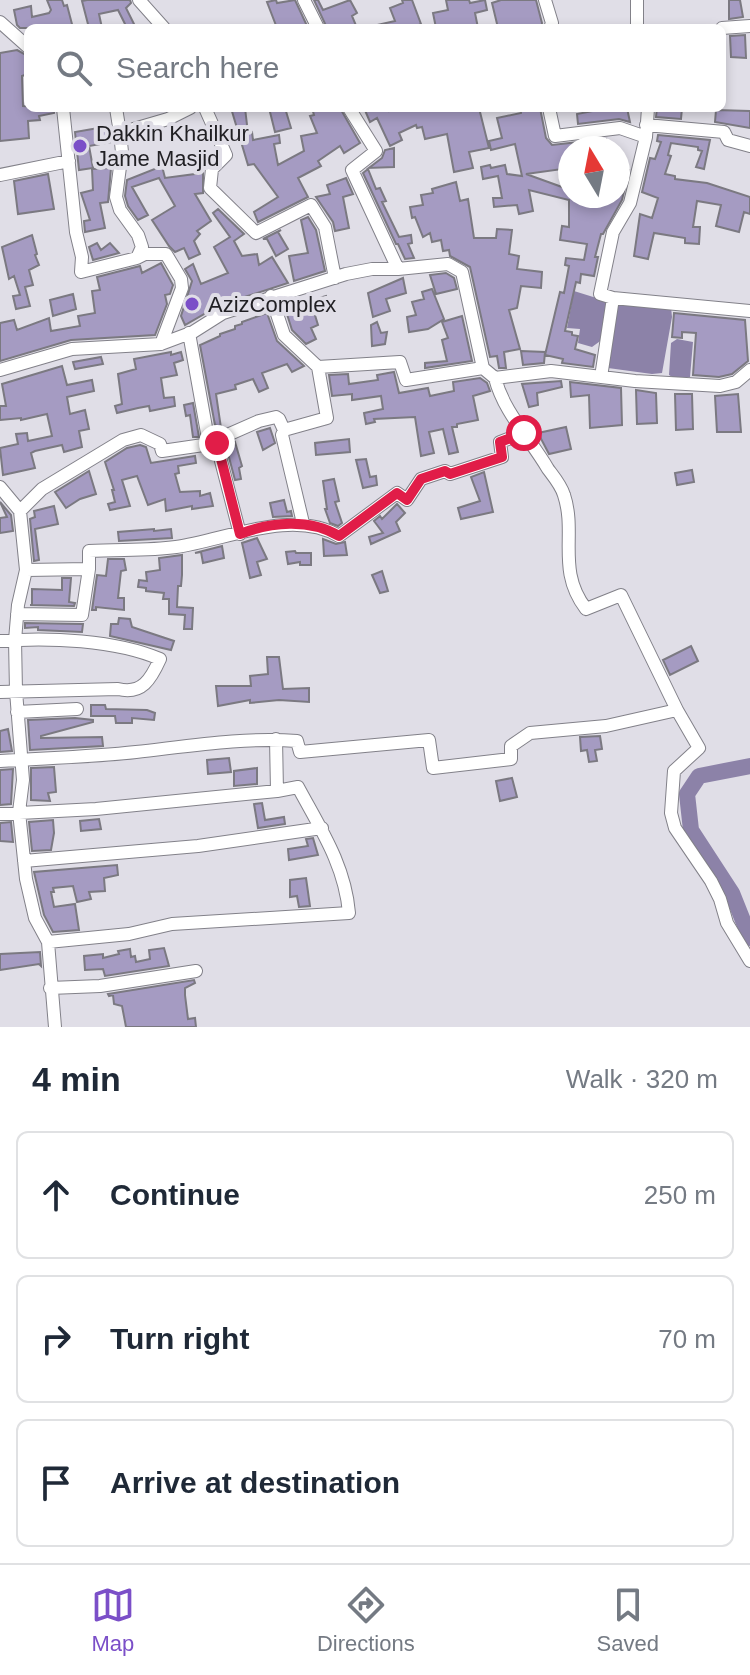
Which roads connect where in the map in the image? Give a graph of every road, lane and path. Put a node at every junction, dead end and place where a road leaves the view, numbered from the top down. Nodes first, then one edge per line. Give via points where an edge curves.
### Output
1 (139, 0) edge
2 (304, 0) edge
3 (545, 0) edge
4 (637, 0) edge
5 (0, 22) edge
6 (160, 24) edge
7 (316, 24) edge
8 (552, 24) edge
9 (637, 24) edge
10 (750, 26) edge
11 (726, 28) edge
12 (24, 43) edge
13 (63, 112) edge
14 (117, 112) edge
15 (182, 112) edge
16 (207, 112) edge
17 (352, 112) edge
18 (550, 112) edge
19 (648, 112) edge
20 (646, 131) junction
21 (120, 133) junction
22 (750, 146) edge
23 (69, 161) junction
24 (0, 175) edge
25 (137, 258) junction
26 (398, 269) junction
27 (335, 278) junction
28 (271, 296) junction
29 (613, 298) junction
30 (750, 311) edge
31 (189, 333) junction
32 (161, 344) junction
33 (318, 367) junction
34 (483, 368) junction
35 (0, 370) edge
36 (750, 370) edge
37 (601, 377) junction
38 (495, 378) junction
39 (284, 430) junction
40 (524, 433) junction
41 (216, 442) junction
42 (0, 487) edge
43 (20, 511) junction
44 (303, 523) junction
45 (240, 534) junction
46 (89, 569) junction
47 (26, 570) junction
48 (17, 614) junction
49 (15, 640) junction
50 (0, 641) edge
51 (16, 691) junction
52 (0, 692) edge
53 (77, 709) dead end
54 (677, 710) junction
55 (17, 712) junction
56 (276, 739) junction
57 (21, 759) junction
58 (0, 761) edge
59 (277, 791) junction
60 (19, 812) junction
61 (0, 814) edge
62 (322, 828) junction
63 (24, 861) junction
64 (48, 942) junction
65 (750, 961) edge
66 (196, 971) dead end
67 (50, 988) junction
68 (55, 1027) edge

1 - 6 street
2 - 7 street
3 - 8 street
4 - 9 street
5 - 12 street
10 - 11 street
13 - 23 street
14 - 21 street
15 - 21 street
16 - 27 street via 226,155 212,169 210,188 256,233 311,205 325,227
17 - 26 street via 376,151 352,170
18 - 20 street via 555,136 620,128
19 - 20 street
20 - 22 street via 724,132 728,140
20 - 29 street via 630,203 613,232 600,294
21 - 25 street via 116,197 138,235 142,247
23 - 24 street
23 - 25 street via 81,272
25 - 32 street via 166,254 181,279
26 - 27 street
26 - 34 street via 448,264 462,272
27 - 28 street
28 - 31 street via 223,313
28 - 33 street via 284,335
29 - 30 street
29 - 37 street
31 - 32 street
31 - 41 street via 207,433 214,434
32 - 35 street via 72,349
33 - 34 street via 400,362 406,380
33 - 39 street via 327,418
34 - 38 street
36 - 37 street via 720,386
37 - 38 street via 551,371
38 - 40 street
39 - 41 street via 276,417
39 - 44 street
40 - 44 street via 500,442 502,457 421,479 407,500 397,493 339,536
40 - 54 street via 563,491 575,595 586,609 621,595
41 - 43 street via 162,451 149,437 123,440 42,489
41 - 45 street
42 - 43 street
43 - 47 street
44 - 45 street
45 - 46 street via 174,547 89,551
46 - 47 street
46 - 48 street via 82,615
47 - 48 street
48 - 49 street
49 - 50 street
49 - 51 street
49 - 51 street via 120,647 160,659 152,678 130,692
51 - 52 street
51 - 55 street
53 - 55 street
54 - 56 street via 606,726 530,733 511,746 511,759 433,768 429,740 300,752 297,741
54 - 65 street via 699,748 674,771 675,828 711,881 727,923
55 - 57 street
56 - 57 street
56 - 59 street
57 - 58 street
57 - 60 street
59 - 60 street
59 - 62 street via 298,787
60 - 61 street
60 - 63 street
62 - 63 street via 209,845
62 - 64 street via 342,877 349,913 172,924
63 - 64 street via 35,918
64 - 67 street
66 - 67 street
67 - 68 street

